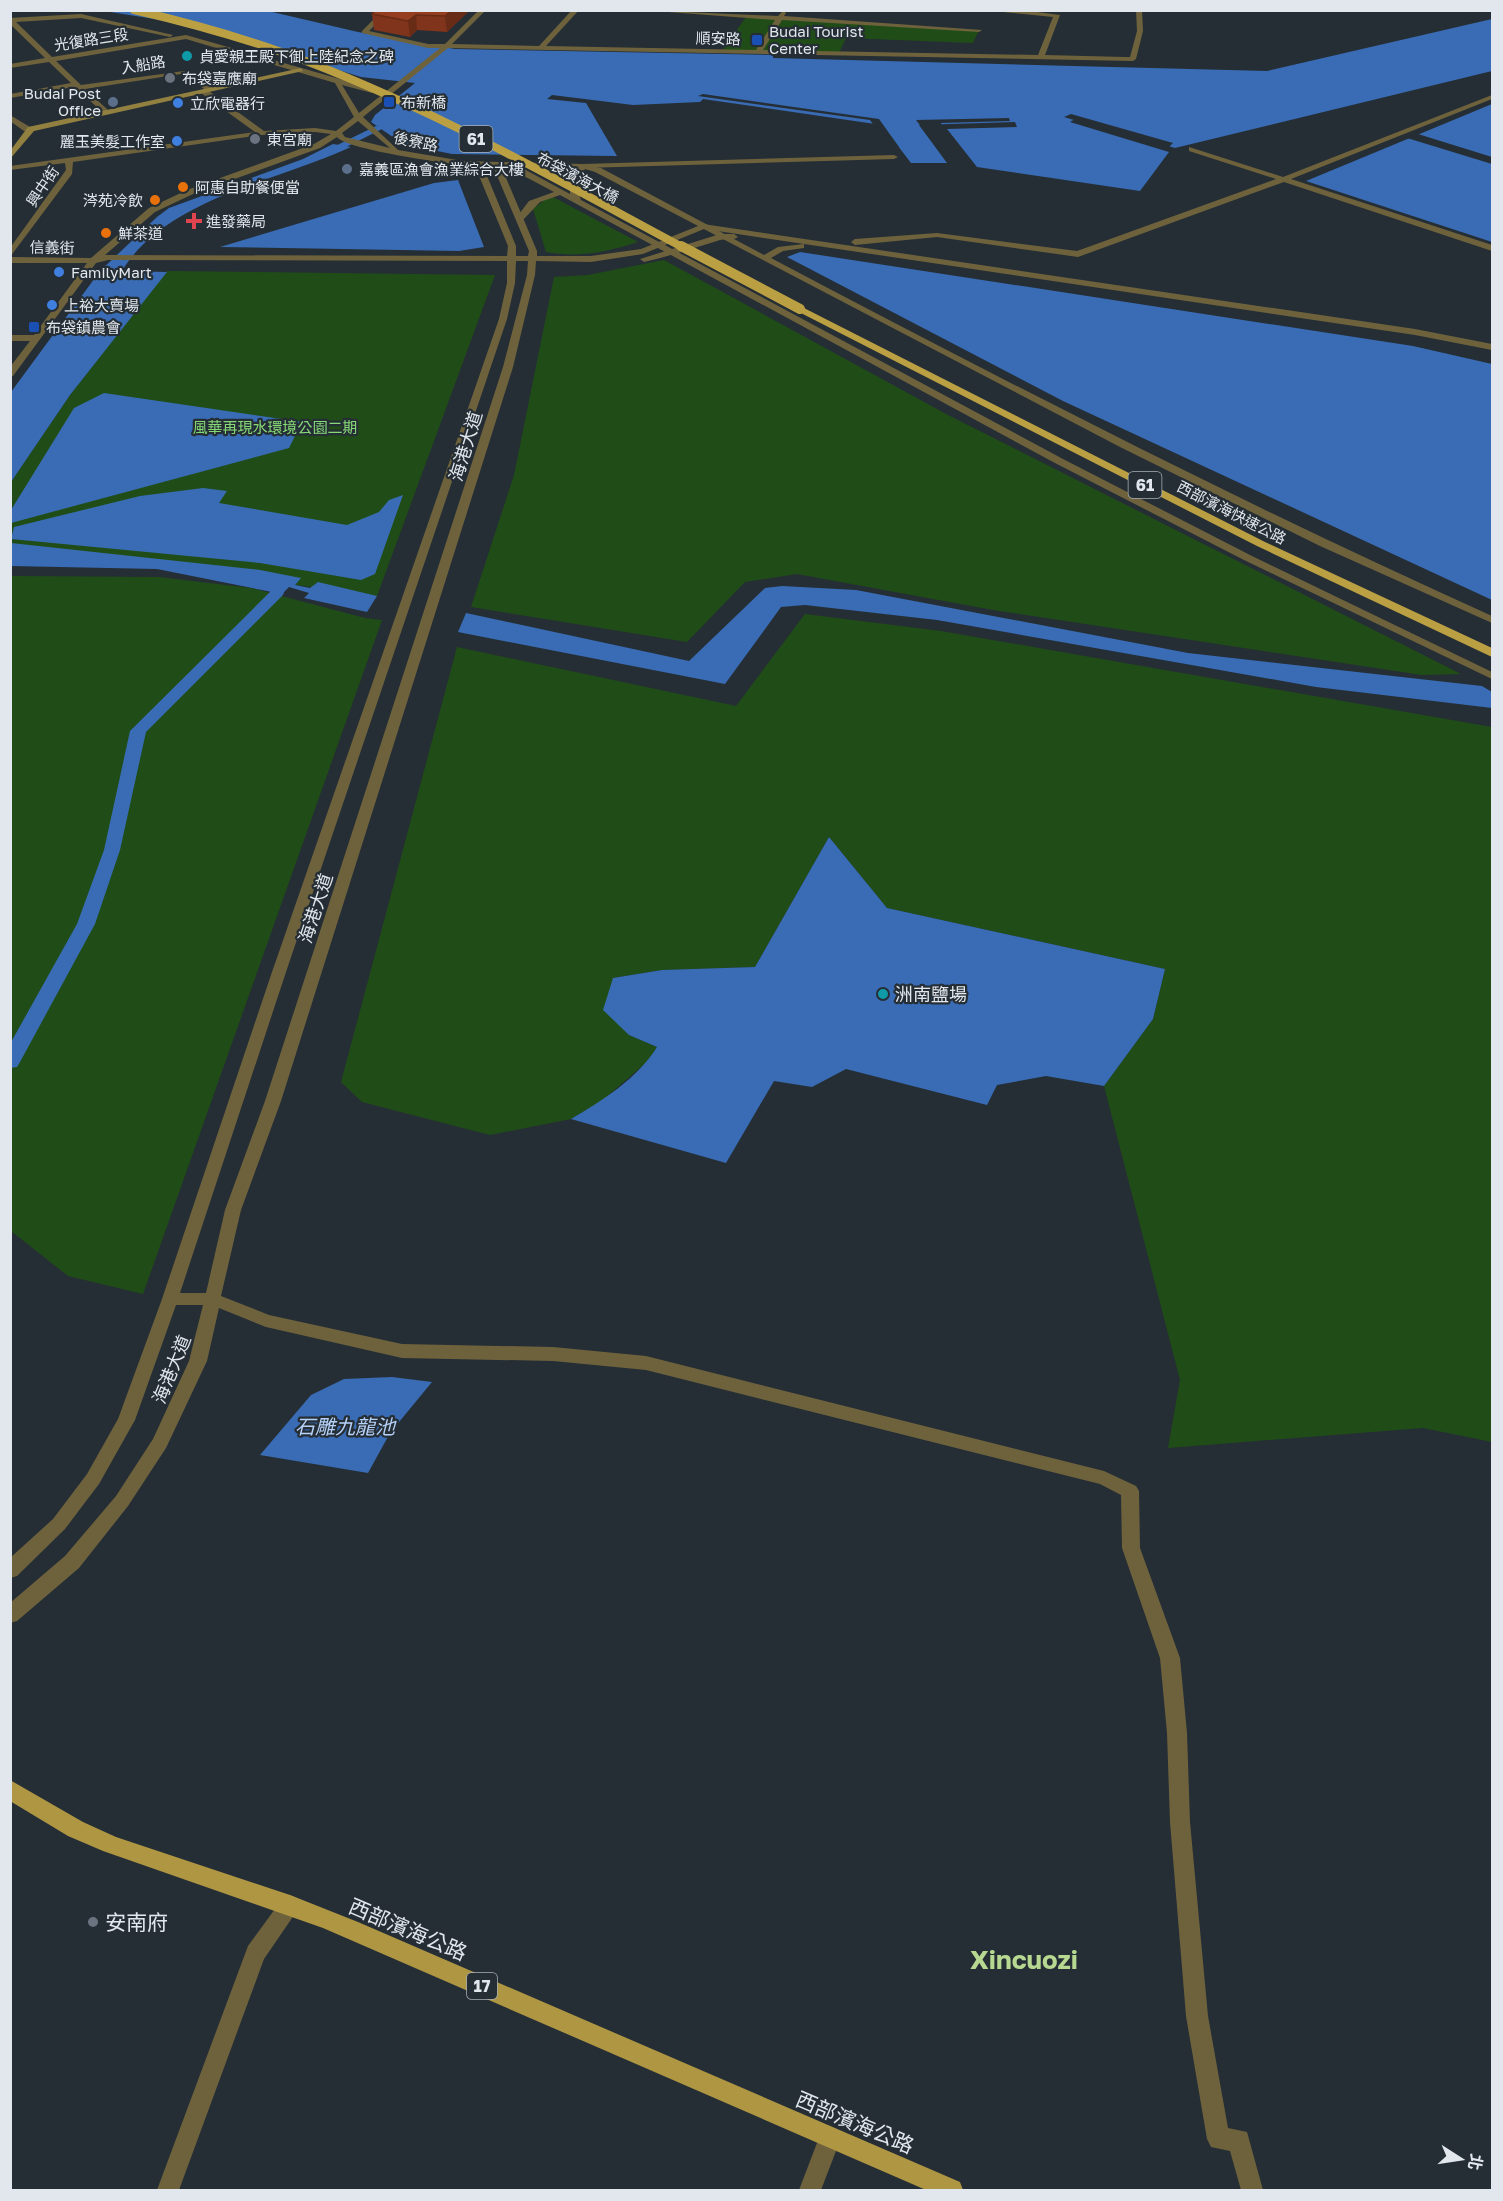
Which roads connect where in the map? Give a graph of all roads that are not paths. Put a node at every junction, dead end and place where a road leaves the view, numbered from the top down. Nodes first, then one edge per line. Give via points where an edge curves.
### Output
1 (134, 10) edge
2 (159, 10) edge
3 (387, 10) edge
4 (483, 10) edge
5 (576, 10) edge
6 (645, 10) edge
7 (784, 10) edge
8 (987, 10) edge
9 (1139, 10) edge
10 (779, 19) junction
11 (10, 20) edge
12 (176, 37) junction
13 (446, 47) junction
14 (541, 48) junction
15 (758, 52) junction
16 (1041, 57) junction
17 (50, 59) junction
18 (10, 66) edge
19 (297, 71) junction
20 (338, 84) junction
21 (76, 87) junction
22 (206, 90) junction
23 (10, 96) edge
24 (382, 97) junction
25 (1492, 97) edge
26 (105, 112) junction
27 (10, 117) edge
28 (358, 117) junction
29 (10, 127) edge
30 (262, 133) junction
31 (338, 133) junction
32 (1192, 149) dead end
33 (396, 150) junction
34 (10, 157) edge
35 (894, 157) dead end
36 (69, 160) junction
37 (438, 160) junction
38 (478, 163) junction
39 (496, 163) junction
40 (508, 164) junction
41 (619, 165) junction
42 (583, 166) junction
43 (10, 168) edge
44 (607, 174) junction
45 (1284, 179) junction
46 (488, 187) junction
47 (561, 193) junction
48 (577, 201) junction
49 (520, 218) junction
50 (703, 226) junction
51 (723, 236) junction
52 (833, 244) junction
53 (658, 246) junction
54 (801, 246) junction
55 (1492, 248) edge
56 (670, 254) junction
57 (10, 255) edge
58 (765, 259) junction
59 (10, 260) edge
60 (101, 260) junction
61 (512, 264) junction
62 (532, 264) junction
63 (813, 305) joint
64 (800, 309) joint
65 (10, 338) edge
66 (37, 338) junction
67 (1492, 347) edge
68 (1492, 355) edge
69 (10, 374) edge
70 (1391, 606) junction
71 (1492, 620) edge
72 (1492, 641) edge
73 (1492, 653) edge
74 (1492, 662) edge
75 (1492, 676) edge
76 (170, 1299) junction
77 (213, 1299) junction
78 (10, 1570) edge
79 (10, 1616) edge
80 (10, 1789) edge
81 (290, 1905) junction
82 (830, 2138) junction
83 (168, 2190) edge
84 (810, 2190) edge
85 (952, 2190) edge
86 (1252, 2190) edge

1 - 64 highway, 布袋濱海大橋 / 61, bridge via 237,36 353,79 421,110
2 - 63 highway, 布袋濱海大橋 / 61 via 265,39 404,94
3 - 13 street, 順安路 via 364,32
4 - 13 street
5 - 14 street
6 - 10 street
7 - 10 street
8 - 10 street via 977,34
8 - 16 street via 1057,15
9 - 16 street, 順安路 via 1140,31 1133,59
10 - 15 street
11 - 12 street via 81,16
11 - 17 street
12 - 17 street, 光復路三段
12 - 19 street
13 - 14 street, 順安路
13 - 24 street
14 - 15 street, 順安路
15 - 16 street, 順安路 via 969,52
17 - 18 street, 光復路三段
17 - 21 street
19 - 20 street
19 - 22 main road
19 - 24 street via 358,86
20 - 24 street
20 - 28 street
21 - 22 street, 入船路 via 182,72
21 - 23 street, 入船路
21 - 26 street
22 - 26 main road
22 - 30 street, 入船路
24 - 28 street
25 - 45 street
26 - 34 main road via 31,129
27 - 29 street via 27,129
28 - 31 street
28 - 33 street
30 - 31 street, 後寮路
30 - 36 street, 後寮路
31 - 33 street, 後寮路 via 342,139 360,145
31 - 60 street via 295,155 152,210
32 - 45 street
33 - 37 street, 後寮路
35 - 41 street, 後寮路
36 - 43 street, 後寮路
36 - 57 street, 興中街 via 68,174
37 - 38 street, 後寮路
37 - 46 street
38 - 39 street, 後寮路
38 - 46 street, 海港大道
39 - 40 street, 後寮路
39 - 49 street, 海港大道
40 - 42 street, 後寮路
40 - 47 street
41 - 42 street, 後寮路
41 - 44 street via 608,169
42 - 44 street
42 - 48 street via 574,175 573,194
44 - 50 street
45 - 52 street via 1078,254 937,235
45 - 55 street
46 - 61 street, 海港大道 via 512,246
47 - 48 street
47 - 49 street via 546,195 528,205
48 - 53 street
49 - 62 street, 海港大道 via 533,251
50 - 51 street
50 - 52 street
50 - 53 street
51 - 54 street
51 - 56 street
51 - 58 street
52 - 54 street
52 - 67 street
53 - 56 street
53 - 62 street via 591,259
54 - 58 street via 779,249
54 - 68 street via 1409,338
56 - 62 street via 595,267
56 - 75 street via 1069,467
58 - 71 street via 1289,526
59 - 60 street, 信義街
60 - 61 street, 信義街
60 - 66 street
61 - 62 street, 信義街
61 - 76 street, 海港大道 via 504,319
62 - 77 street, 海港大道 via 508,367 467,502 273,1101 233,1210
63 - 72 highway, 西部濱海快速公路 / 61 via 1303,552
64 - 70 highway, 西部濱海快速公路 / 61
65 - 66 street
66 - 69 street
70 - 73 highway, 西部濱海快速公路 / 61
70 - 74 highway
76 - 77 street
76 - 78 street, 海港大道 via 126,1420 111,1449 59,1524
77 - 79 street, 海港大道 via 198,1361 141,1472 72,1562
77 - 86 street via 266,1321 402,1351 553,1354 646,1363 1104,1478 1130,1491 1131,1548 1170,1658 1197,2016 1219,2139 1239,2140
80 - 81 main road, 西部濱海公路 / 17 via 47,1815 102,1842
81 - 82 main road, 西部濱海公路 / 17
81 - 83 street via 256,1953
82 - 84 street
82 - 85 main road, 西部濱海公路 / 17

